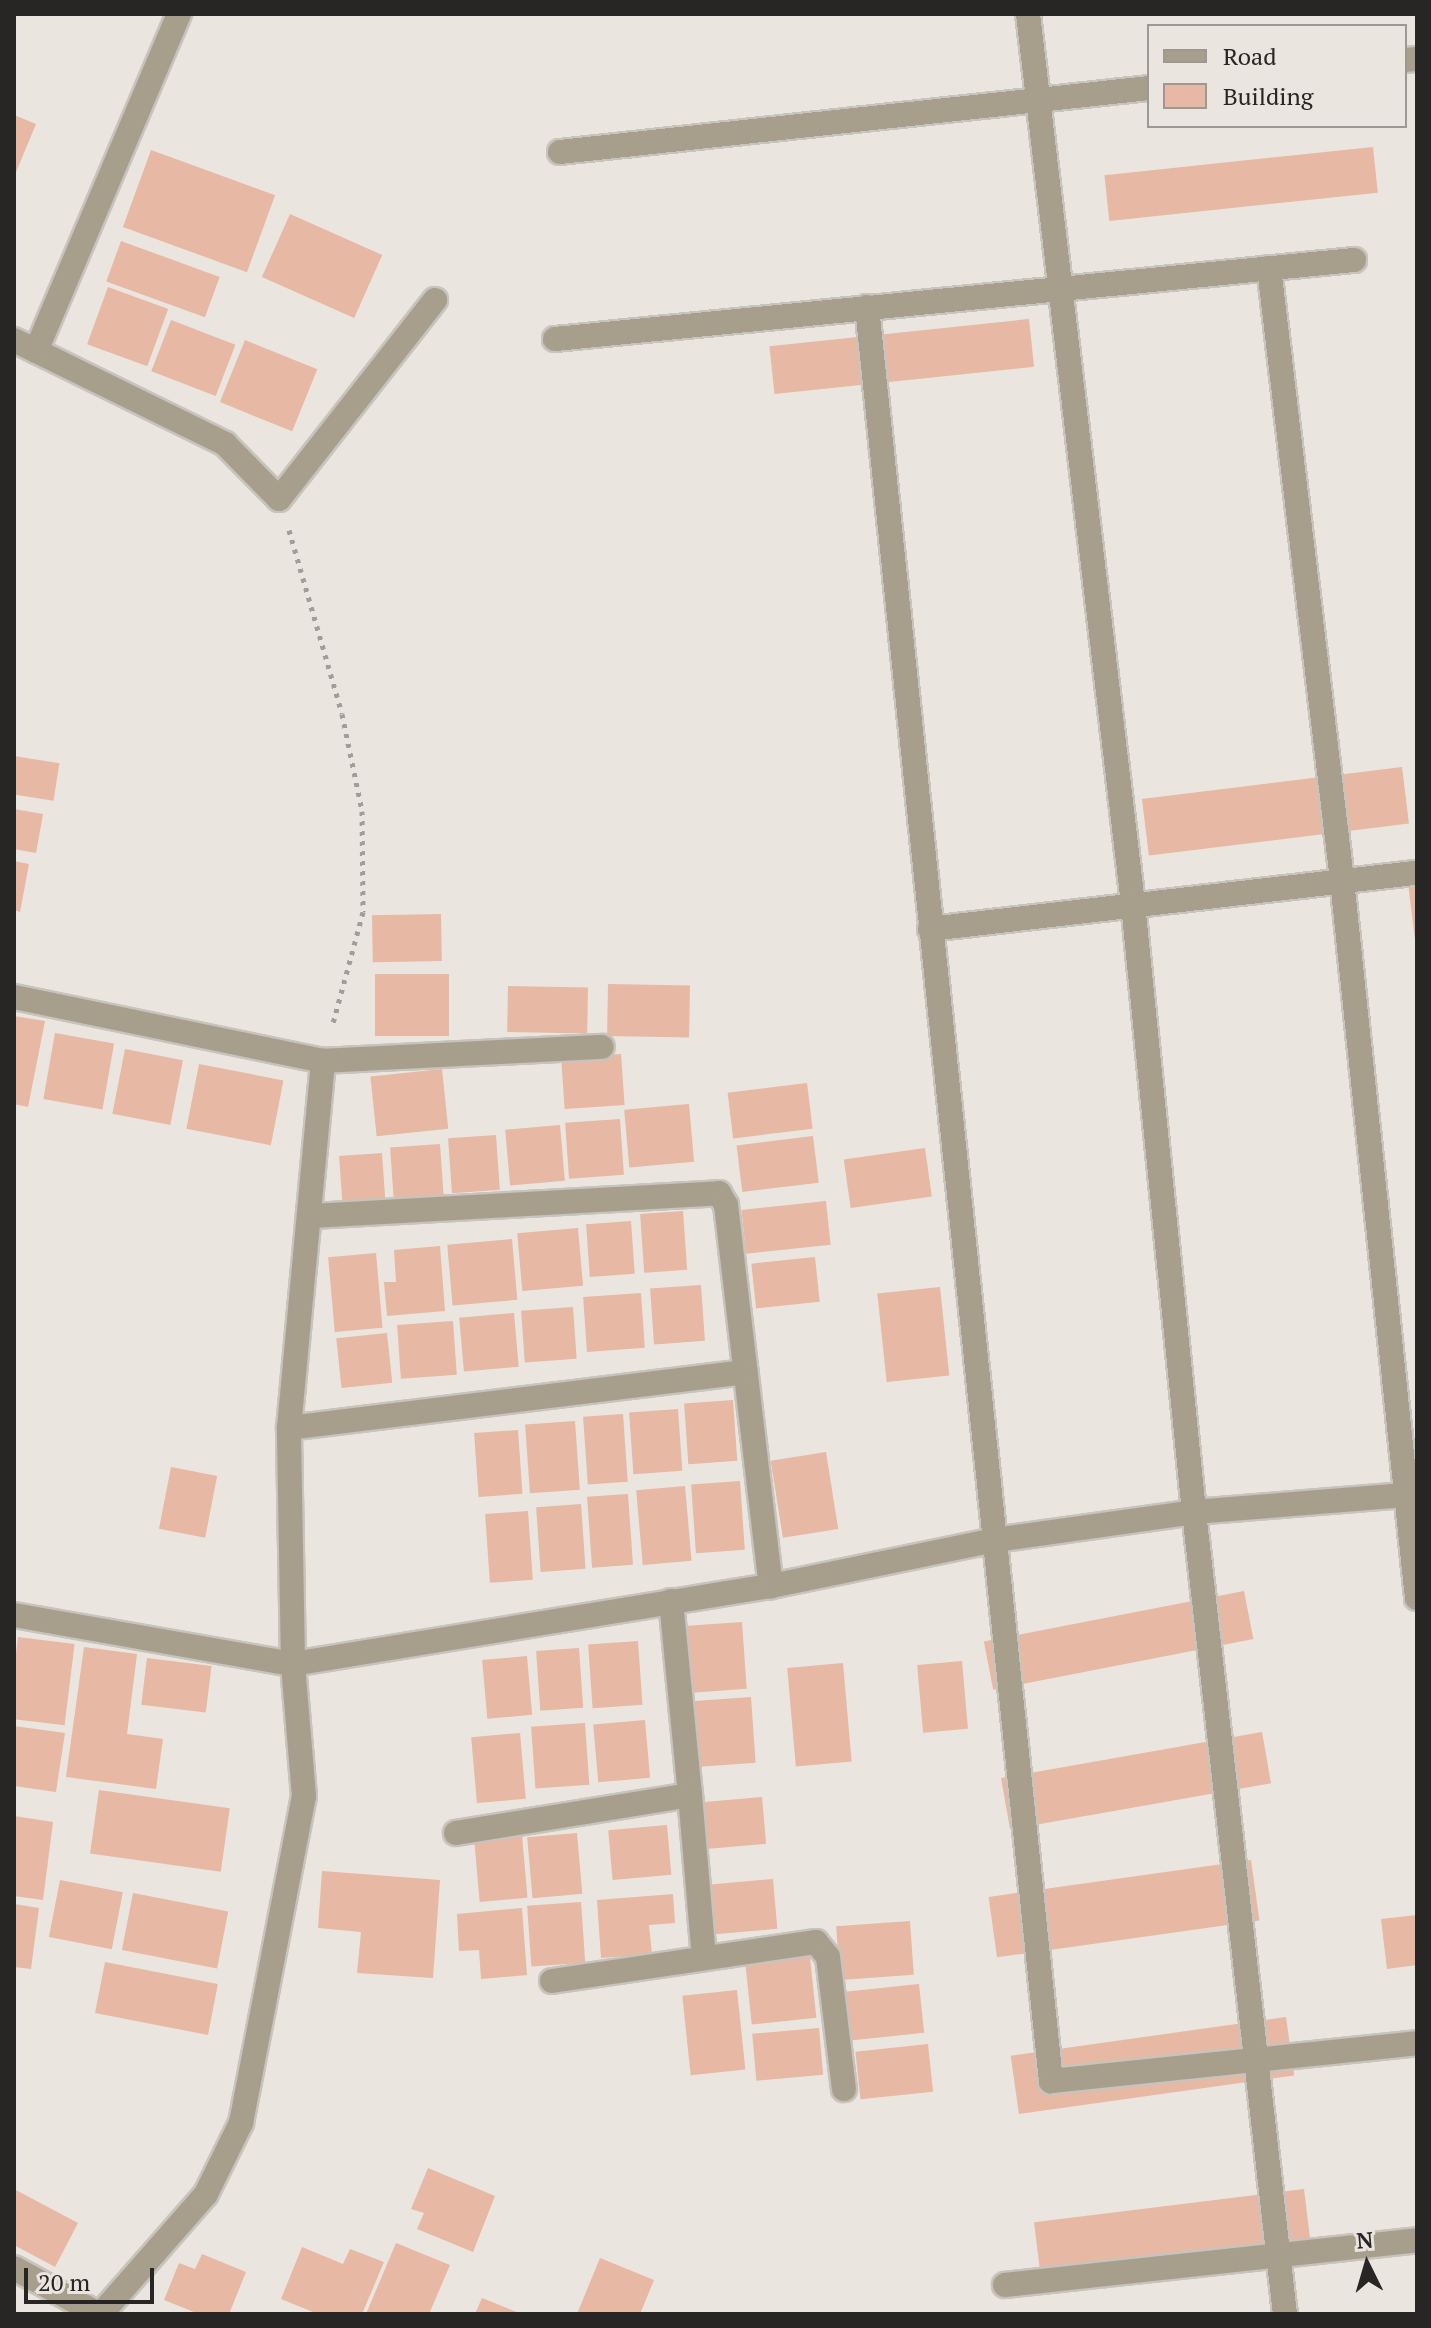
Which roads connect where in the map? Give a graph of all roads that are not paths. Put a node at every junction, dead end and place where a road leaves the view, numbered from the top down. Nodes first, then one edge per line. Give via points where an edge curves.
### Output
1 (179, 14) edge
2 (1028, 14) edge
3 (1147, 88) edge
4 (1038, 100) junction
5 (560, 152) dead end
6 (1354, 260) dead end
7 (1269, 268) junction
8 (1060, 288) junction
9 (435, 300) dead end
10 (867, 307) junction
11 (555, 339) dead end
12 (14, 340) edge
13 (36, 351) junction
14 (1417, 873) edge
15 (1342, 880) junction
16 (1133, 904) junction
17 (930, 929) junction
18 (14, 997) edge
19 (602, 1047) dead end
20 (323, 1061) junction
21 (312, 1216) junction
22 (746, 1372) junction
23 (289, 1428) junction
24 (1411, 1494) edge
25 (1194, 1512) junction
26 (995, 1540) junction
27 (771, 1586) junction
28 (1417, 1598) edge
29 (671, 1601) junction
30 (14, 1615) edge
31 (293, 1664) junction
32 (690, 1795) junction
33 (456, 1833) dead end
34 (704, 1957) junction
35 (552, 1981) dead end
36 (1417, 2043) edge
37 (1256, 2060) junction
38 (844, 2089) dead end
39 (1417, 2240) edge
40 (1278, 2255) junction
41 (14, 2268) edge
42 (1005, 2285) dead end
43 (100, 2314) edge
44 (1285, 2314) edge

1 - 13 street
2 - 4 street
3 - 4 street
4 - 5 street
4 - 8 street
6 - 7 street
7 - 8 street
7 - 15 street
8 - 10 street
8 - 16 street
9 - 13 street via 279,499 225,444
10 - 11 street
10 - 17 street
12 - 13 street
14 - 15 street
15 - 16 street
15 - 24 street
16 - 17 street
16 - 25 street
17 - 26 street
18 - 20 street
19 - 20 street
20 - 21 street
21 - 22 street via 719,1193 726,1205
21 - 23 street
22 - 23 street
22 - 27 street
23 - 31 street
24 - 25 street
24 - 28 street
25 - 26 street
25 - 37 street
26 - 27 street
26 - 37 street via 1051,2081
27 - 29 street
29 - 31 street
29 - 32 street
30 - 31 street
31 - 43 street via 304,1796 241,2123 206,2194
32 - 33 street
32 - 34 street
34 - 35 street
34 - 38 street via 795,1942 823,1948
36 - 37 street
37 - 40 street
39 - 40 street
40 - 42 street
40 - 44 street
41 - 43 street

